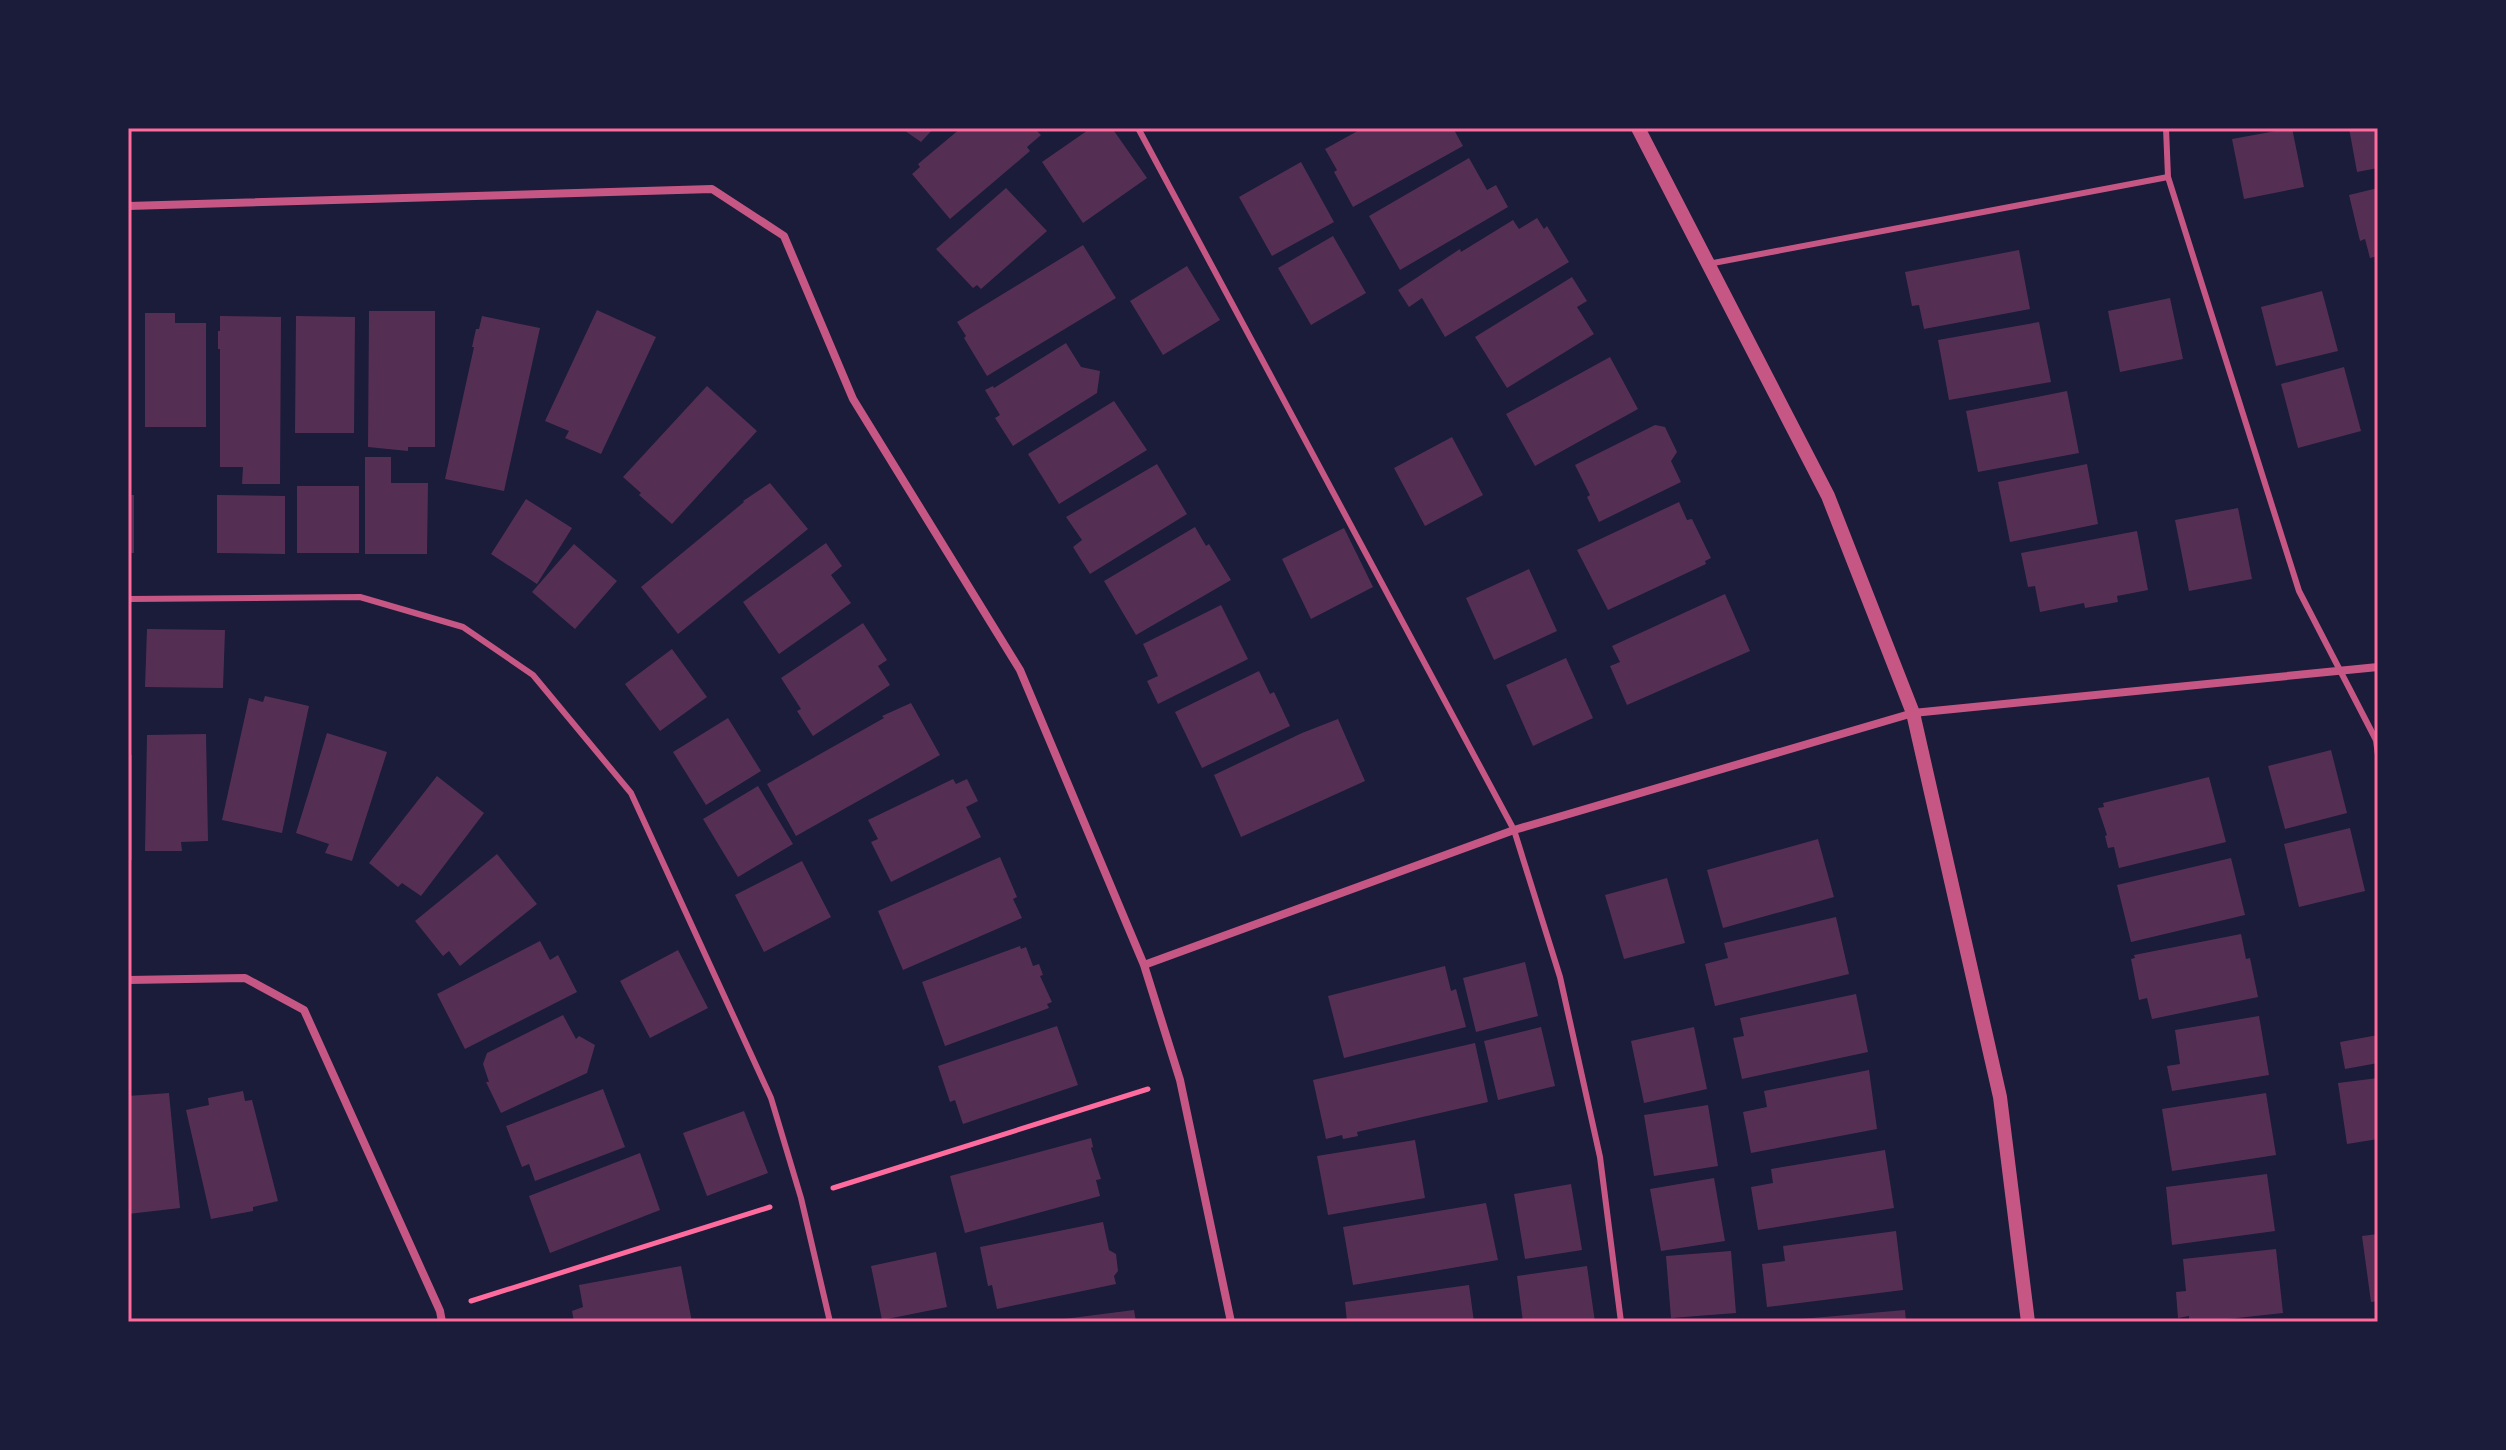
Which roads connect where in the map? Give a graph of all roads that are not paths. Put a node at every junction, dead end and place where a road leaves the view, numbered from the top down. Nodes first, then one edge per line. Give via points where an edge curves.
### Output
1 (1138, 128) edge
2 (1638, 128) edge
3 (2166, 128) edge
4 (2168, 177) junction
5 (128, 206) edge
6 (1707, 264) junction
7 (128, 599) edge
8 (2378, 667) edge
9 (2341, 669) junction
10 (1913, 713) junction
11 (2378, 755) edge
12 (1514, 830) junction
13 (1144, 965) junction
14 (128, 980) edge
15 (442, 1322) edge
16 (830, 1322) edge
17 (1231, 1322) edge
18 (1621, 1322) edge
19 (2028, 1322) edge

1 - 12 lane
2 - 6 street
3 - 4 lane
4 - 6 lane
4 - 9 lane via 2299,591
5 - 13 street via 712,189 784,236 853,399 1020,670
6 - 10 street via 1828,496
7 - 16 lane via 360,597 463,627 533,675 631,793 771,1098
8 - 9 street
9 - 10 street
9 - 11 lane via 2376,740
10 - 12 street
10 - 19 street via 2000,1097
12 - 13 street
12 - 18 lane via 1560,977 1600,1157
13 - 17 street via 1180,1080
14 - 15 street via 245,978 304,1010

